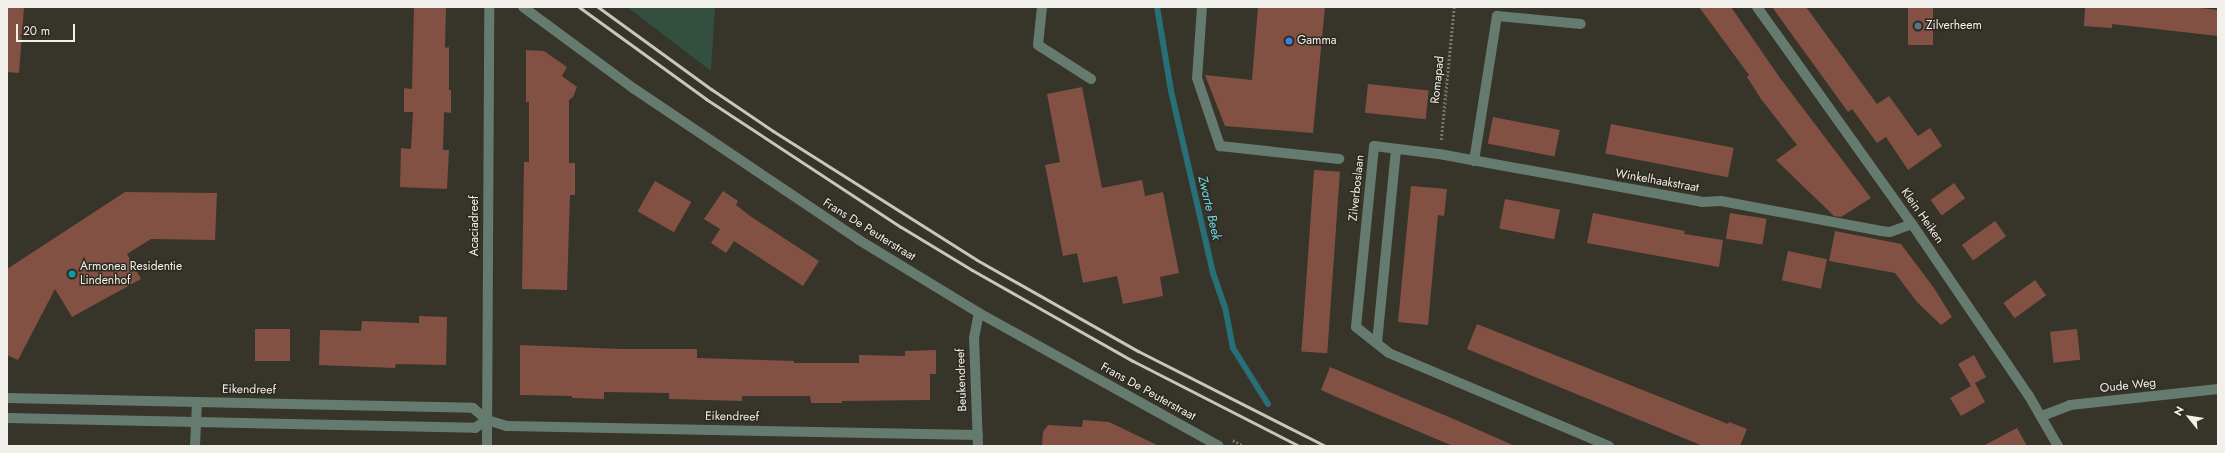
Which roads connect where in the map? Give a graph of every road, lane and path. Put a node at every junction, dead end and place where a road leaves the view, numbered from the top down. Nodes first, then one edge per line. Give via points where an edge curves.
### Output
1 (489, 7) edge
2 (523, 7) edge
3 (1042, 7) edge
4 (1202, 7) edge
5 (1454, 7) edge
6 (1757, 7) edge
7 (1581, 24) dead end
8 (1091, 79) dead end
9 (1396, 149) junction
10 (1439, 154) junction
11 (1340, 159) dead end
12 (1474, 160) junction
13 (1912, 224) junction
14 (979, 313) junction
15 (1377, 343) junction
16 (2218, 389) edge
17 (7, 398) edge
18 (197, 402) junction
19 (2042, 416) junction
20 (7, 418) edge
21 (487, 420) junction
22 (195, 422) junction
23 (978, 435) junction
24 (1229, 438) dead end
25 (195, 446) edge
26 (487, 446) edge
27 (978, 446) edge
28 (1218, 446) edge
29 (1243, 446) edge
30 (1609, 446) edge
31 (2058, 446) edge

1 - 21 street, Acaciadreef
2 - 14 street, Frans De Peuterstraat via 633,88 755,171 859,240
3 - 8 street via 1038,46
4 - 11 street via 1197,78 1220,146
5 - 10 path, Romapad
6 - 13 street, Klein Heiken
7 - 12 street via 1497,16
9 - 10 street, Winkelhaakstraat
9 - 15 street
9 - 15 street, Zilverboslaan via 1374,146 1356,328
10 - 12 street, Winkelhaakstraat
12 - 13 street, Winkelhaakstraat via 1702,202 1721,201 1881,231 1890,232
13 - 19 street, Klein Heiken
14 - 23 street, Beukendreef via 974,338
14 - 28 street, Frans De Peuterstraat
15 - 30 street, Zilverboslaan via 1389,354
16 - 19 street, Oude Weg via 2070,405
17 - 18 street, Eikendreef
18 - 21 street, Eikendreef via 473,408
18 - 22 street
19 - 31 street, Klein Heiken
20 - 22 street
21 - 22 street via 475,428
21 - 23 street, Eikendreef via 507,426
21 - 26 street, Acaciadreef
22 - 25 street
23 - 27 street, Beukendreef
24 - 29 path

